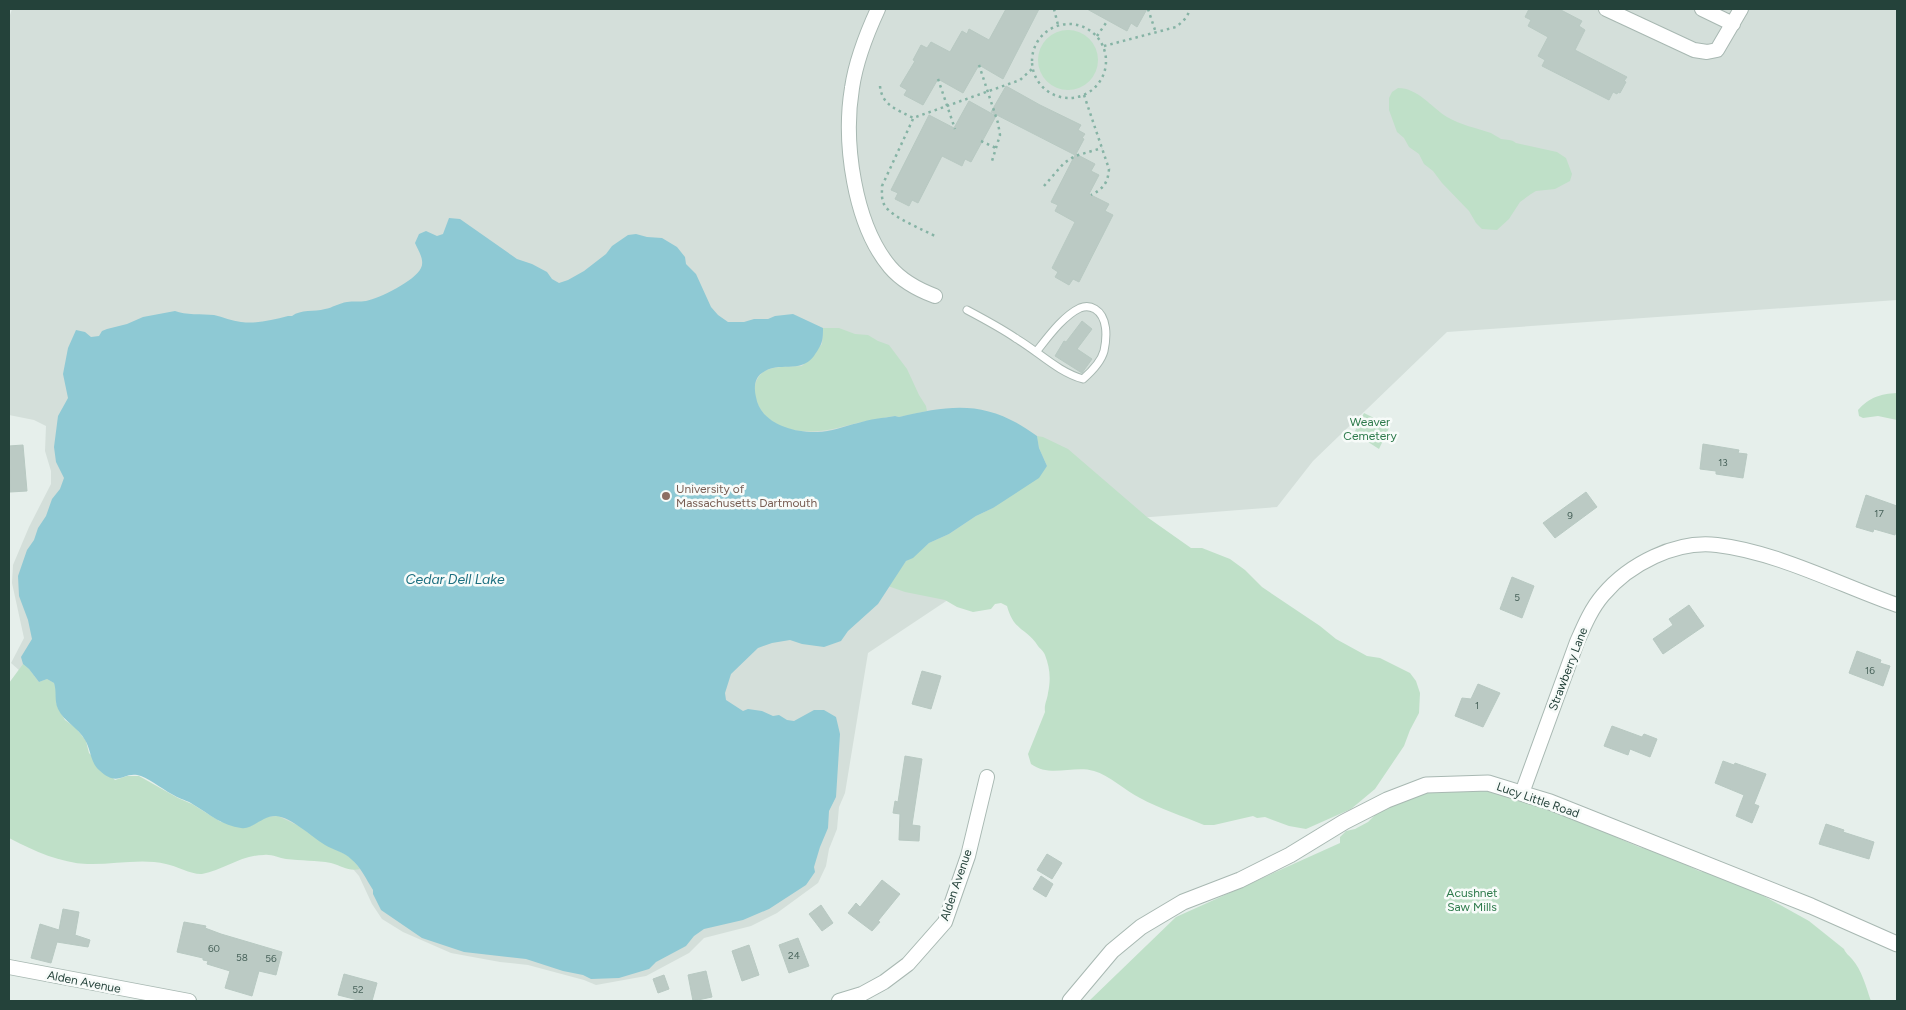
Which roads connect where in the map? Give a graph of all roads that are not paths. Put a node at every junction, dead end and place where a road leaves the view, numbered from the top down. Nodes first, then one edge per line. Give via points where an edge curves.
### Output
1 (878, 9) edge
2 (1606, 9) edge
3 (1702, 9) edge
4 (1741, 9) edge
5 (1733, 24) junction
6 (935, 296) dead end
7 (967, 310) dead end
8 (1036, 352) junction
9 (1897, 605) edge
10 (987, 777) dead end
11 (1522, 794) junction
12 (1897, 944) edge
13 (9, 967) edge
14 (189, 1001) edge
15 (839, 1001) edge
16 (1070, 1001) edge

1 - 6 street via 864,39 852,89 850,143 855,189 876,245 891,268
2 - 5 street via 1694,50 1707,52 1717,50
3 - 5 street
4 - 5 street
7 - 8 lane
8 - 8 lane via 1070,314 1082,307 1092,307 1101,313 1105,322 1104,352 1083,379 1070,376
9 - 11 street, Strawberry Lane via 1779,560 1739,549 1691,546 1668,551 1643,562 1603,595 1588,617
10 - 15 street, Alden Avenue via 968,856 946,922 908,964 884,982
11 - 12 street, Lucy Little Road via 1559,805 1802,902
11 - 16 street, Lucy Little Road via 1488,783 1426,785 1387,800 1290,856 1183,902 1141,927 1112,951
13 - 14 street, Alden Avenue

